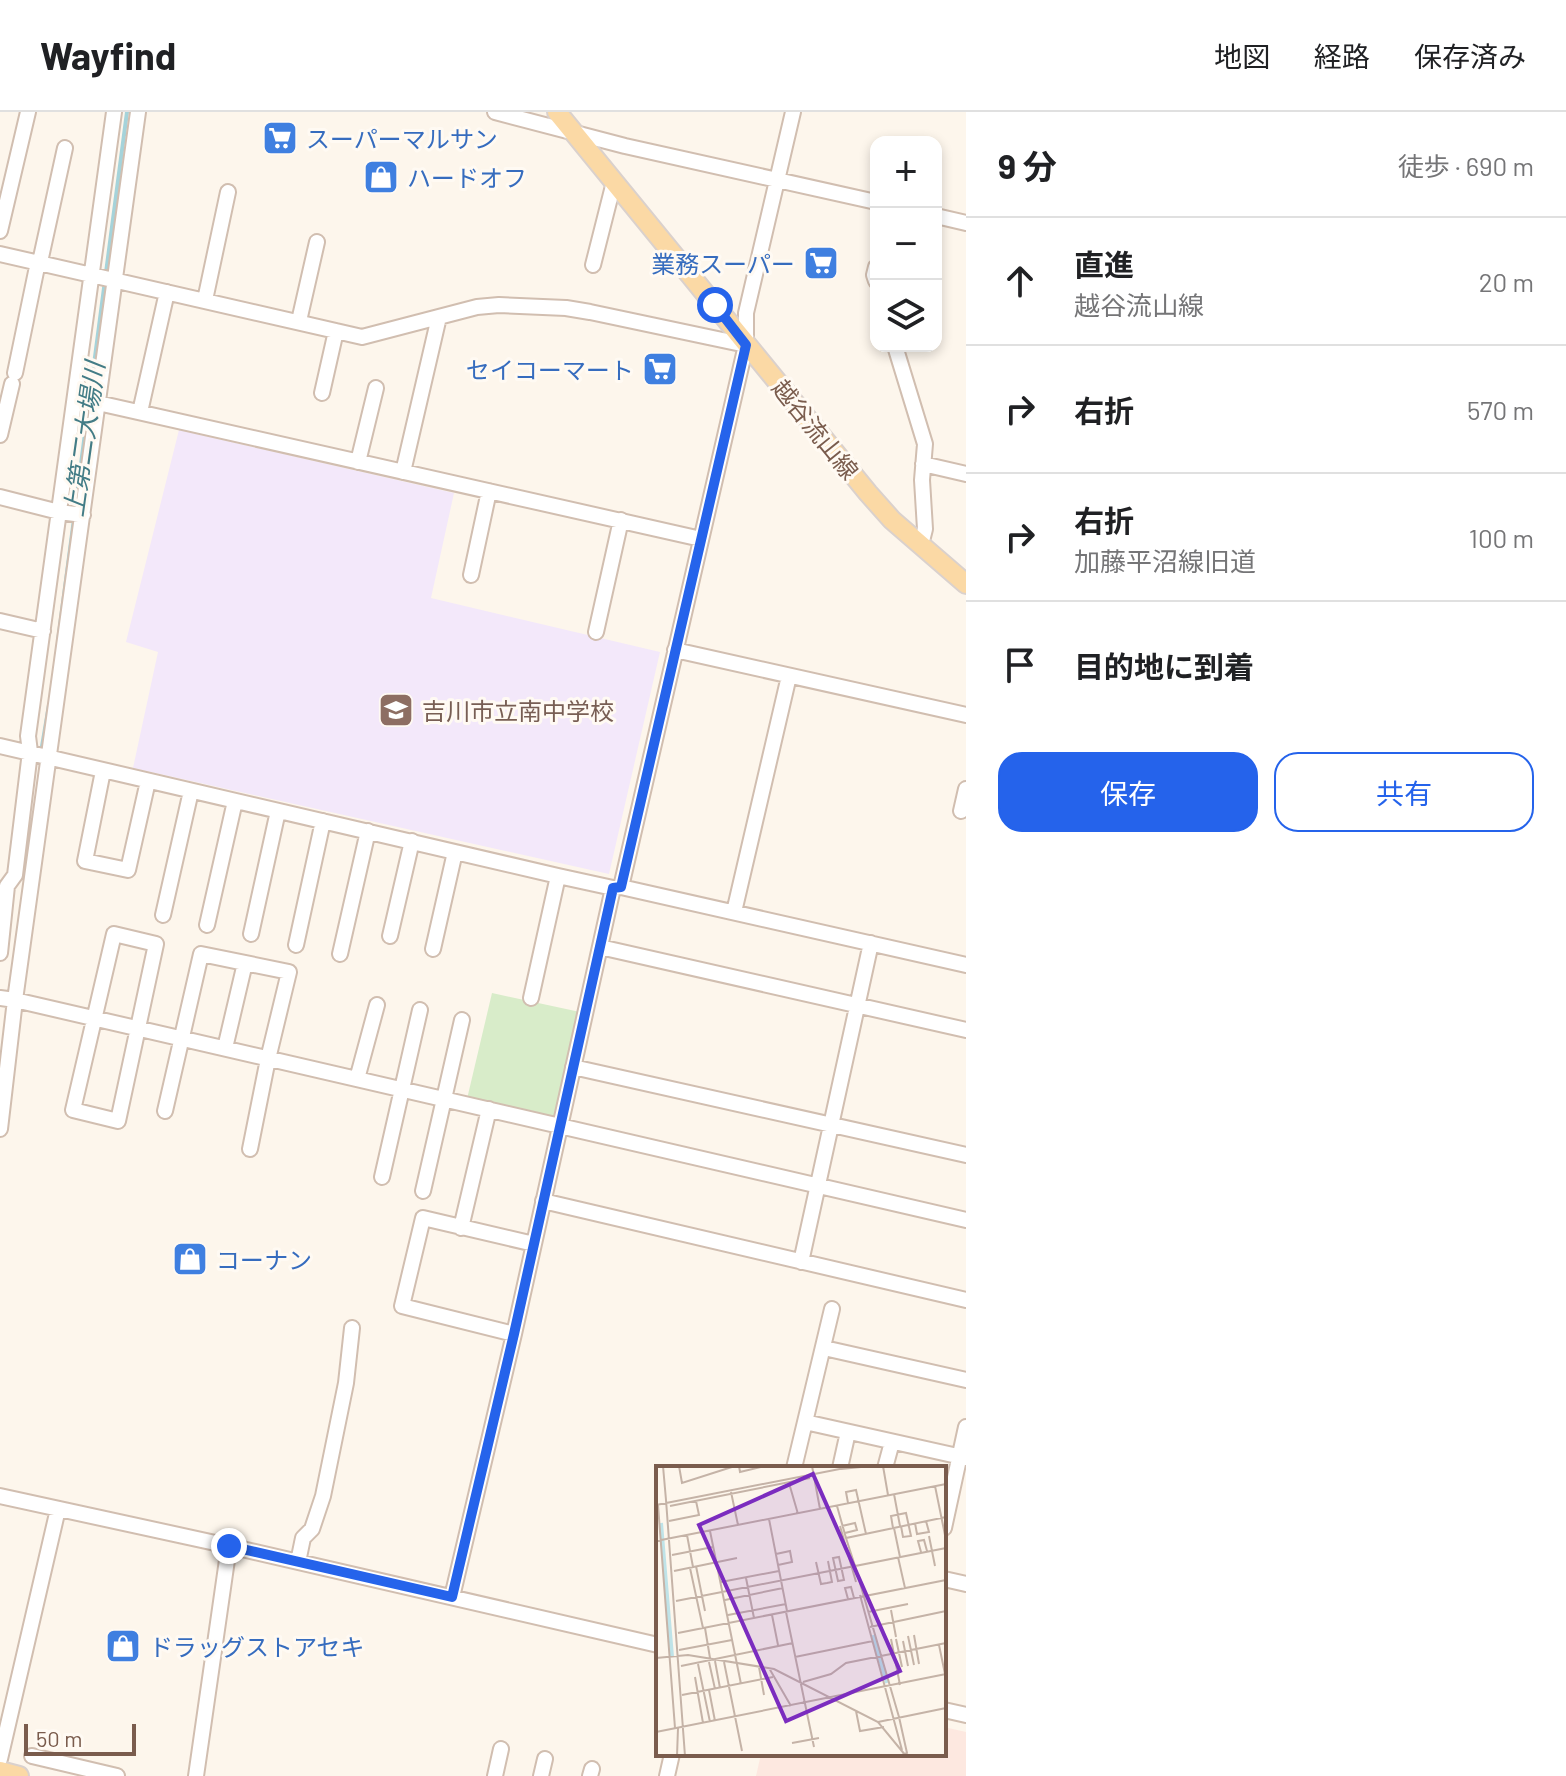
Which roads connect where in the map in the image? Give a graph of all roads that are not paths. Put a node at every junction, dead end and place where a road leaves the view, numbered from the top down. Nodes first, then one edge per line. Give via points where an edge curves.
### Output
1 (28, 112) edge
2 (114, 112) edge
3 (138, 112) edge
4 (495, 112) edge
5 (557, 112) edge
6 (793, 112) edge
7 (575, 134) junction
8 (65, 148) dead end
9 (778, 181) junction
10 (614, 182) junction
11 (228, 192) dead end
12 (870, 201) edge
13 (942, 217) edge
14 (966, 223) edge
15 (0, 231) edge
16 (317, 242) dead end
17 (0, 254) edge
18 (39, 262) junction
19 (593, 265) dead end
20 (91, 274) junction
21 (114, 280) junction
22 (167, 292) junction
23 (205, 300) junction
24 (439, 317) junction
25 (299, 321) junction
26 (336, 331) junction
27 (746, 345) junction
28 (897, 352) edge
29 (376, 388) dead end
30 (322, 393) dead end
31 (98, 403) junction
32 (140, 412) junction
33 (0, 435) edge
34 (358, 462) junction
35 (923, 464) junction
36 (403, 472) junction
37 (966, 474) edge
38 (489, 491) junction
39 (0, 497) edge
40 (59, 512) junction
41 (83, 515) junction
42 (621, 520) junction
43 (701, 539) junction
44 (918, 544) junction
45 (471, 575) dead end
46 (966, 584) edge
47 (0, 621) edge
48 (43, 631) junction
49 (596, 632) dead end
50 (675, 650) junction
51 (789, 676) junction
52 (966, 715) edge
53 (0, 746) edge
54 (38, 755) junction
55 (103, 771) junction
56 (148, 781) junction
57 (966, 789) edge
58 (191, 791) junction
59 (235, 801) junction
60 (278, 811) junction
61 (961, 811) dead end
62 (323, 821) junction
63 (368, 831) junction
64 (412, 841) junction
65 (455, 852) junction
66 (558, 876) junction
67 (617, 888) junction
68 (734, 912) junction
69 (163, 915) dead end
70 (207, 925) dead end
71 (251, 934) dead end
72 (390, 936) dead end
73 (871, 943) junction
74 (1, 945) edge
75 (296, 945) dead end
76 (600, 947) junction
77 (433, 949) dead end
78 (340, 954) dead end
79 (245, 963) junction
80 (966, 965) edge
81 (531, 998) dead end
82 (6, 999) edge
83 (377, 1005) dead end
84 (857, 1005) junction
85 (420, 1010) dead end
86 (94, 1019) junction
87 (462, 1020) dead end
88 (139, 1029) junction
89 (966, 1030) edge
90 (182, 1039) junction
91 (225, 1048) junction
92 (268, 1059) junction
93 (573, 1067) junction
94 (357, 1079) junction
95 (402, 1089) junction
96 (444, 1099) junction
97 (489, 1109) junction
98 (165, 1111) dead end
99 (832, 1125) junction
100 (559, 1126) junction
101 (0, 1129) edge
102 (250, 1149) dead end
103 (966, 1155) edge
104 (382, 1177) dead end
105 (819, 1186) junction
106 (423, 1191) dead end
107 (543, 1201) junction
108 (966, 1220) edge
109 (461, 1228) junction
110 (534, 1244) junction
111 (801, 1262) junction
112 (966, 1300) edge
113 (832, 1309) dead end
114 (352, 1328) dead end
115 (514, 1334) junction
116 (824, 1348) junction
117 (966, 1380) edge
118 (805, 1422) junction
119 (966, 1427) edge
120 (848, 1432) junction
121 (892, 1442) junction
122 (963, 1457) edge
123 (794, 1466) edge
124 (840, 1466) edge
125 (886, 1466) edge
126 (0, 1496) edge
127 (58, 1509) junction
128 (946, 1521) edge
129 (229, 1546) junction
130 (298, 1562) junction
131 (946, 1579) edge
132 (966, 1584) edge
133 (452, 1597) junction
134 (656, 1645) edge
135 (946, 1710) edge
136 (966, 1715) edge
137 (501, 1749) dead end
138 (32, 1756) dead end
139 (672, 1756) edge
140 (0, 1759) edge
141 (545, 1759) dead end
142 (0, 1771) edge
143 (90, 1773) edge
144 (19, 1776) edge
145 (117, 1776) edge
146 (196, 1776) edge
147 (495, 1776) edge
148 (541, 1776) edge
149 (667, 1776) edge

1 - 15 street
2 - 20 street
3 - 21 street
4 - 7 street
5 - 7 main road, 越谷流山線
6 - 9 street
7 - 9 street
7 - 10 main road, 越谷流山線
8 - 18 street
9 - 12 street
9 - 27 street via 746,313
10 - 19 street
10 - 27 main road, 越谷流山線
11 - 23 street
13 - 14 street
16 - 25 street
17 - 18 street
18 - 20 street
18 - 33 street
20 - 21 street
20 - 40 street
21 - 22 street
21 - 31 street
22 - 23 street
22 - 32 street
23 - 25 street
24 - 26 street via 362,337
24 - 27 street via 499,305 566,308
24 - 36 street
25 - 26 street
26 - 30 street
27 - 43 street
27 - 44 main road, 越谷流山線 via 868,493
28 - 35 street via 925,444
29 - 34 street
31 - 32 street
31 - 41 street
32 - 34 street
34 - 36 street
35 - 37 street
35 - 44 street via 925,529
36 - 38 street
38 - 42 street
38 - 45 street
39 - 40 street
40 - 41 street
40 - 48 street
41 - 54 street
42 - 43 street
42 - 49 street
43 - 50 street
44 - 46 main road, 越谷流山線
47 - 48 street
48 - 54 street via 28,736
50 - 51 street
50 - 67 street
51 - 52 street
51 - 68 street
53 - 54 street
54 - 55 street
54 - 74 street via 15,875 7,886
54 - 82 street
55 - 56 street
55 - 56 street via 85,861 128,870
56 - 58 street
57 - 61 street
58 - 59 street
58 - 69 street
59 - 60 street
59 - 70 street
60 - 62 street
60 - 71 street
62 - 63 street
62 - 75 street
63 - 64 street
63 - 78 street
64 - 65 street
64 - 72 street
65 - 66 street
65 - 77 street
66 - 67 street
66 - 81 street
67 - 68 street
67 - 76 street
68 - 73 street
73 - 80 street
73 - 84 street
76 - 84 street
76 - 93 street
79 - 90 street via 201,954
79 - 91 street
79 - 92 street via 289,972
82 - 86 street
82 - 101 street
83 - 94 street
84 - 89 street
84 - 99 street
85 - 95 street
86 - 88 street
86 - 88 street via 114,934 156,944
86 - 88 street via 73,1110 118,1121
87 - 96 street
88 - 90 street
90 - 91 street
90 - 98 street
91 - 92 street
92 - 94 street
92 - 102 street
93 - 99 street
93 - 100 street
94 - 95 street
95 - 96 street
95 - 104 street
96 - 97 street
96 - 106 street
97 - 100 street
97 - 109 street
99 - 103 street
99 - 105 street
100 - 105 street
100 - 107 street
105 - 108 street
105 - 111 street
107 - 110 street
107 - 111 street
109 - 110 street
109 - 115 street via 423,1218 402,1306
110 - 115 street
111 - 112 street
113 - 116 street
114 - 130 street via 322,1499
115 - 133 street
116 - 117 street
116 - 118 street
118 - 120 street
118 - 123 street
119 - 122 street
120 - 121 street
120 - 124 street
121 - 122 street
121 - 125 street
122 - 128 street
126 - 127 street
127 - 129 street
127 - 140 street
129 - 130 street
129 - 146 street
130 - 133 street
131 - 132 street
133 - 134 street
135 - 136 street
137 - 147 street
138 - 143 street
139 - 149 street
141 - 148 street
142 - 144 main road
143 - 145 street

